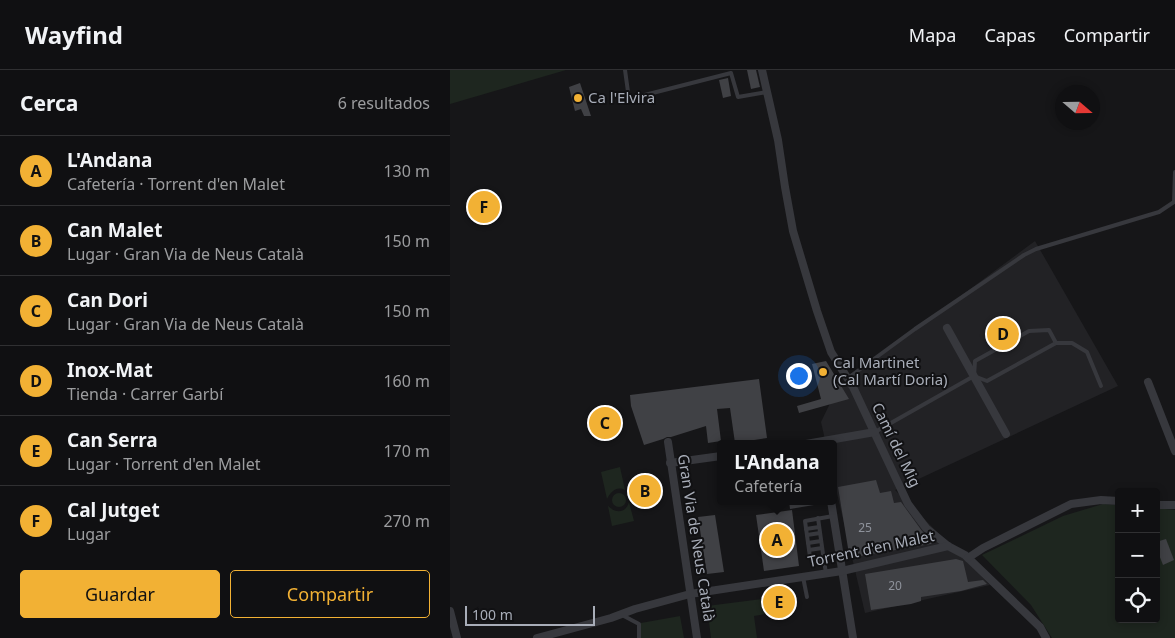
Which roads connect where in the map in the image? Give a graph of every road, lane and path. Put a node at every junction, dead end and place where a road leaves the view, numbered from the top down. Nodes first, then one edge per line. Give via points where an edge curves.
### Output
1 (624, 70) edge
2 (762, 70) edge
3 (767, 92) junction
4 (1175, 172) edge
5 (948, 328) dead end
6 (1056, 343) junction
7 (974, 376) junction
8 (848, 378) junction
9 (1148, 382) dead end
10 (1102, 386) dead end
11 (874, 432) junction
12 (1006, 434) dead end
13 (836, 440) edge
14 (668, 442) dead end
15 (1175, 451) edge
16 (717, 457) edge
17 (670, 463) junction
18 (1115, 501) edge
19 (832, 505) edge
20 (1160, 505) edge
21 (1175, 505) edge
22 (833, 516) junction
23 (818, 518) junction
24 (819, 527) junction
25 (806, 529) junction
26 (820, 533) junction
27 (807, 536) junction
28 (821, 541) junction
29 (808, 543) junction
30 (948, 546) junction
31 (822, 548) junction
32 (809, 550) junction
33 (968, 558) junction
34 (824, 561) junction
35 (842, 572) junction
36 (826, 574) junction
37 (804, 577) junction
38 (690, 594) junction
39 (807, 597) dead end
40 (450, 611) edge
41 (621, 614) junction
42 (457, 638) edge
43 (537, 638) edge
44 (639, 638) edge
45 (697, 638) edge
46 (853, 638) edge
47 (1046, 638) edge

1 - 3 lane via 628,99 731,73 738,97
2 - 3 street, Camí del Mig
3 - 8 street, Camí del Mig via 793,231 831,352
4 - 8 lane via 1174,202 1159,212 1024,255
5 - 7 street
6 - 7 lane via 987,381
6 - 7 lane via 1049,330 1028,331 975,361
6 - 10 lane via 1072,343 1087,352
7 - 11 lane
7 - 12 street
8 - 11 street, Camí del Mig
9 - 15 street
11 - 13 street
11 - 30 street, Camí del Mig via 908,504 926,528
14 - 17 street, Gran Via de Neus Català
16 - 17 street
17 - 38 street, Gran Via de Neus Català
18 - 33 street via 1071,504
19 - 22 street
20 - 21 street
22 - 23 lane
22 - 35 street
23 - 24 lane
23 - 25 lane via 805,521
24 - 25 lane
24 - 26 lane
25 - 27 lane
26 - 27 lane
26 - 28 lane
27 - 29 lane
28 - 29 lane
28 - 31 lane
29 - 32 lane
30 - 33 street, Camí del Mig
30 - 35 street, Torrent d'en Malet
31 - 32 lane
31 - 34 lane
32 - 34 lane via 810,557
33 - 47 street, Camí del Mig via 1040,627
34 - 36 lane
35 - 36 street, Torrent d'en Malet
35 - 46 street
36 - 37 street, Torrent d'en Malet
37 - 38 street, Torrent d'en Malet
37 - 39 lane
38 - 41 street, Torrent d'en Malet
38 - 45 street, Gran Via de Neus Català
40 - 42 street
41 - 43 street, Torrent d'en Malet
41 - 44 lane via 639,624

